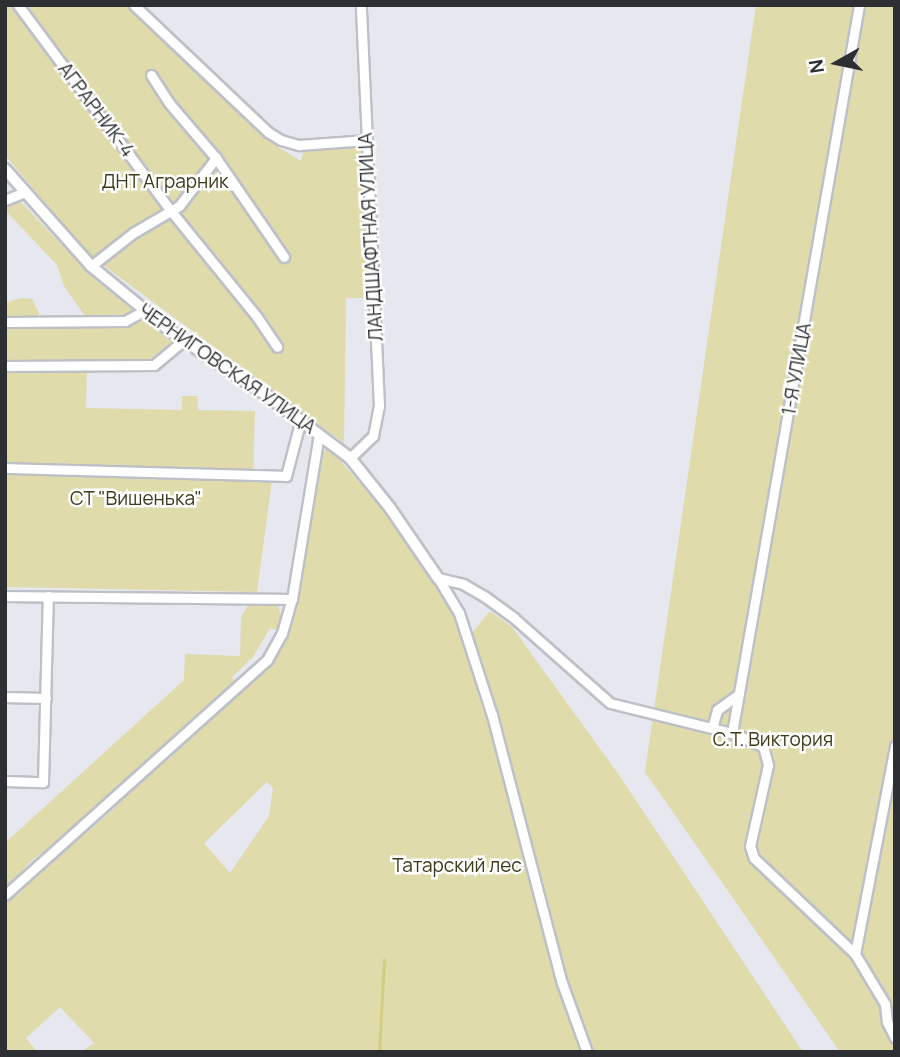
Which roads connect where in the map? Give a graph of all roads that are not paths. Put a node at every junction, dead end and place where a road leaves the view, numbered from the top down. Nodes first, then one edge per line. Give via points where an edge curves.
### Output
1 (18, 5) edge
2 (134, 5) edge
3 (362, 5) edge
4 (859, 5) edge
5 (151, 75) dead end
6 (367, 140) junction
7 (216, 159) junction
8 (5, 169) edge
9 (25, 192) junction
10 (5, 200) edge
11 (171, 211) junction
12 (284, 257) dead end
13 (91, 266) junction
14 (145, 311) junction
15 (5, 322) edge
16 (184, 340) junction
17 (277, 347) dead end
18 (5, 366) edge
19 (301, 419) junction
20 (319, 434) junction
21 (350, 458) junction
22 (5, 468) edge
23 (438, 578) junction
24 (5, 596) edge
25 (48, 597) junction
26 (292, 599) junction
27 (739, 694) junction
28 (5, 698) edge
29 (46, 698) junction
30 (712, 728) junction
31 (732, 733) junction
32 (895, 746) edge
33 (5, 781) edge
34 (5, 895) edge
35 (855, 954) junction
36 (895, 1038) edge
37 (587, 1052) edge

1 - 11 street, АГРАРНИК-4
2 - 6 street via 281,140 299,145
3 - 6 street, ЛАНДШАФТНАЯ УЛИЦА
4 - 27 street, 1-Я УЛИЦА
5 - 7 street
6 - 21 street, ЛАНДШАФТНАЯ УЛИЦА via 379,407 373,436
7 - 11 street
7 - 12 street
8 - 9 street, ЧЕРНИГОВСКАЯ УЛИЦА
9 - 10 street
9 - 13 street, ЧЕРНИГОВСКАЯ УЛИЦА
11 - 13 street
11 - 17 street, АГРАРНИК-4
13 - 14 street, ЧЕРНИГОВСКАЯ УЛИЦА
14 - 15 street via 125,321
14 - 16 street, ЧЕРНИГОВСКАЯ УЛИЦА
16 - 18 street via 154,365
16 - 19 street, ЧЕРНИГОВСКАЯ УЛИЦА
19 - 20 street, ЧЕРНИГОВСКАЯ УЛИЦА
19 - 22 street via 286,476
20 - 21 street, ЧЕРНИГОВСКАЯ УЛИЦА
20 - 26 street
21 - 23 street, ЧЕРНИГОВСКАЯ УЛИЦА
23 - 30 street via 463,584 484,596 610,703
23 - 37 street via 459,613 489,704 562,983
24 - 25 street
25 - 26 street
25 - 29 street
26 - 34 street via 282,633 267,660
27 - 30 street via 717,710
27 - 31 street, 1-Я УЛИЦА
28 - 29 street
29 - 33 street via 43,782
30 - 31 street
31 - 35 street via 763,746 767,754 750,846 754,858
32 - 35 street
35 - 36 street via 885,1004

